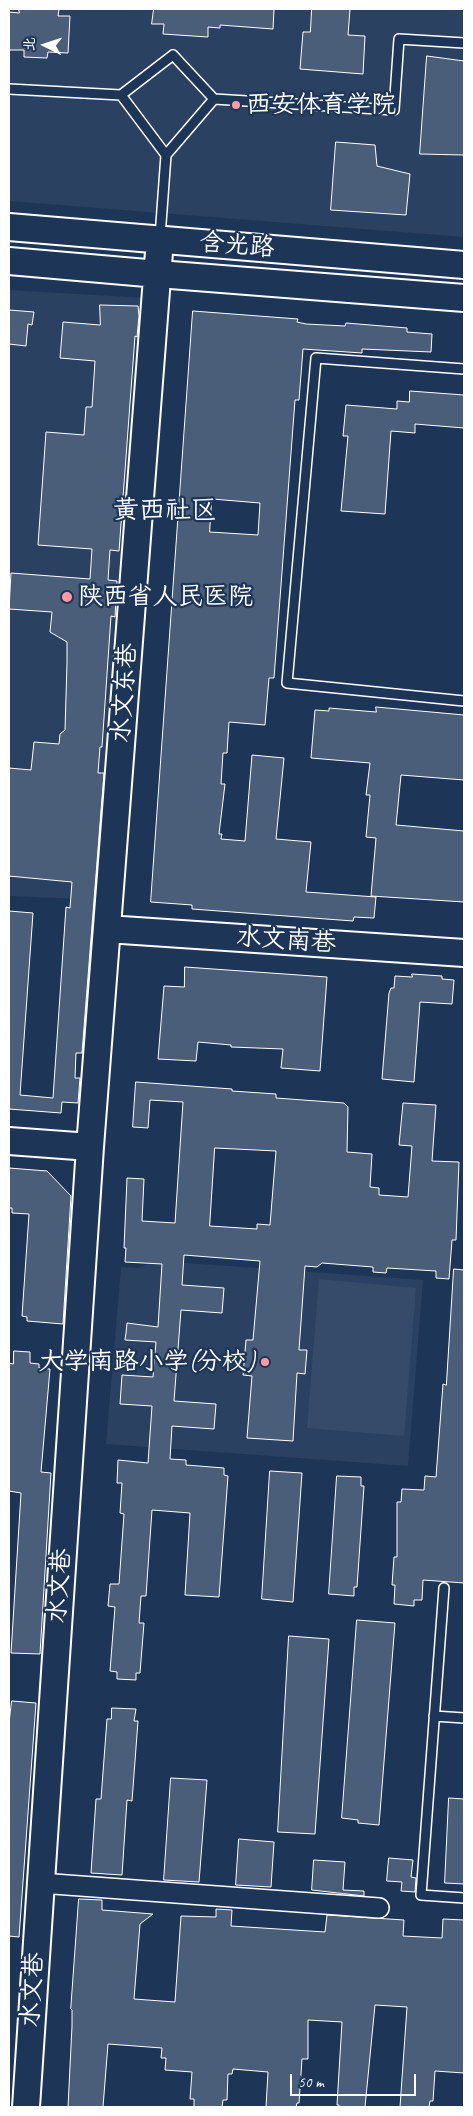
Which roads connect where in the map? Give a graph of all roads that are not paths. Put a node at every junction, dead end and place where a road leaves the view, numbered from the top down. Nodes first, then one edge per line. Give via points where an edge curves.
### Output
1 (464, 43) edge
2 (9, 89) edge
3 (121, 95) junction
4 (214, 99) junction
5 (166, 155) junction
6 (9, 227) edge
7 (160, 240) junction
8 (9, 260) edge
9 (464, 264) edge
10 (158, 274) junction
11 (464, 298) edge
12 (464, 369) edge
13 (464, 701) edge
14 (107, 929) junction
15 (464, 953) edge
16 (9, 1141) edge
17 (90, 1147) junction
18 (444, 1588) dead end
19 (434, 1716) junction
20 (464, 1718) edge
21 (40, 1883) junction
22 (464, 1898) edge
23 (379, 1908) dead end
24 (26, 2107) edge

1 - 4 lane via 400,39 394,110
2 - 3 lane
3 - 4 lane via 173,56
3 - 5 lane
4 - 5 lane
5 - 7 lane
6 - 7 street, 含光路
7 - 9 street, 含光路
7 - 10 street, 水文东巷
8 - 10 street, 含光路
10 - 11 street, 含光路
10 - 14 street, 水文东巷
12 - 13 lane via 316,358 287,683
14 - 15 street, 水文南巷
14 - 17 street, 水文东巷
16 - 17 street
17 - 21 street, 水文巷
18 - 19 lane
19 - 20 lane
19 - 22 lane via 421,1895
21 - 23 street
21 - 24 street, 水文巷

